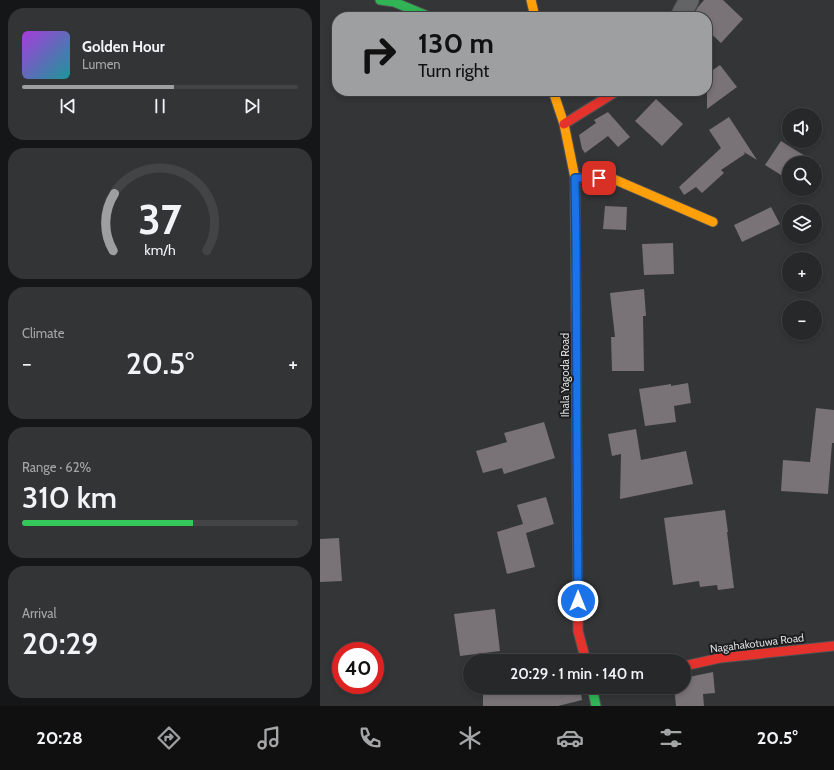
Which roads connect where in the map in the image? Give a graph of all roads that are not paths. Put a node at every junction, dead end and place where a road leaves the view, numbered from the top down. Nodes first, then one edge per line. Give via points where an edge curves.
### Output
1 (380, 0) edge
2 (531, 0) edge
3 (689, 0) edge
4 (418, 12) edge
5 (534, 12) edge
6 (683, 12) edge
7 (554, 96) edge
8 (609, 96) edge
9 (564, 124) junction
10 (575, 178) junction
11 (713, 222) dead end
12 (834, 646) edge
13 (584, 654) edge
14 (691, 664) edge
15 (593, 694) edge
16 (596, 706) edge

1 - 4 street via 394,2
2 - 5 street
3 - 6 street
7 - 9 street, Ihala Yagoda Road
8 - 9 street
9 - 10 street, Ihala Yagoda Road
10 - 11 street via 611,178
10 - 13 street, Ihala Yagoda Road via 578,631
12 - 14 street, Nagahakotuwa Road via 720,658
15 - 16 street

